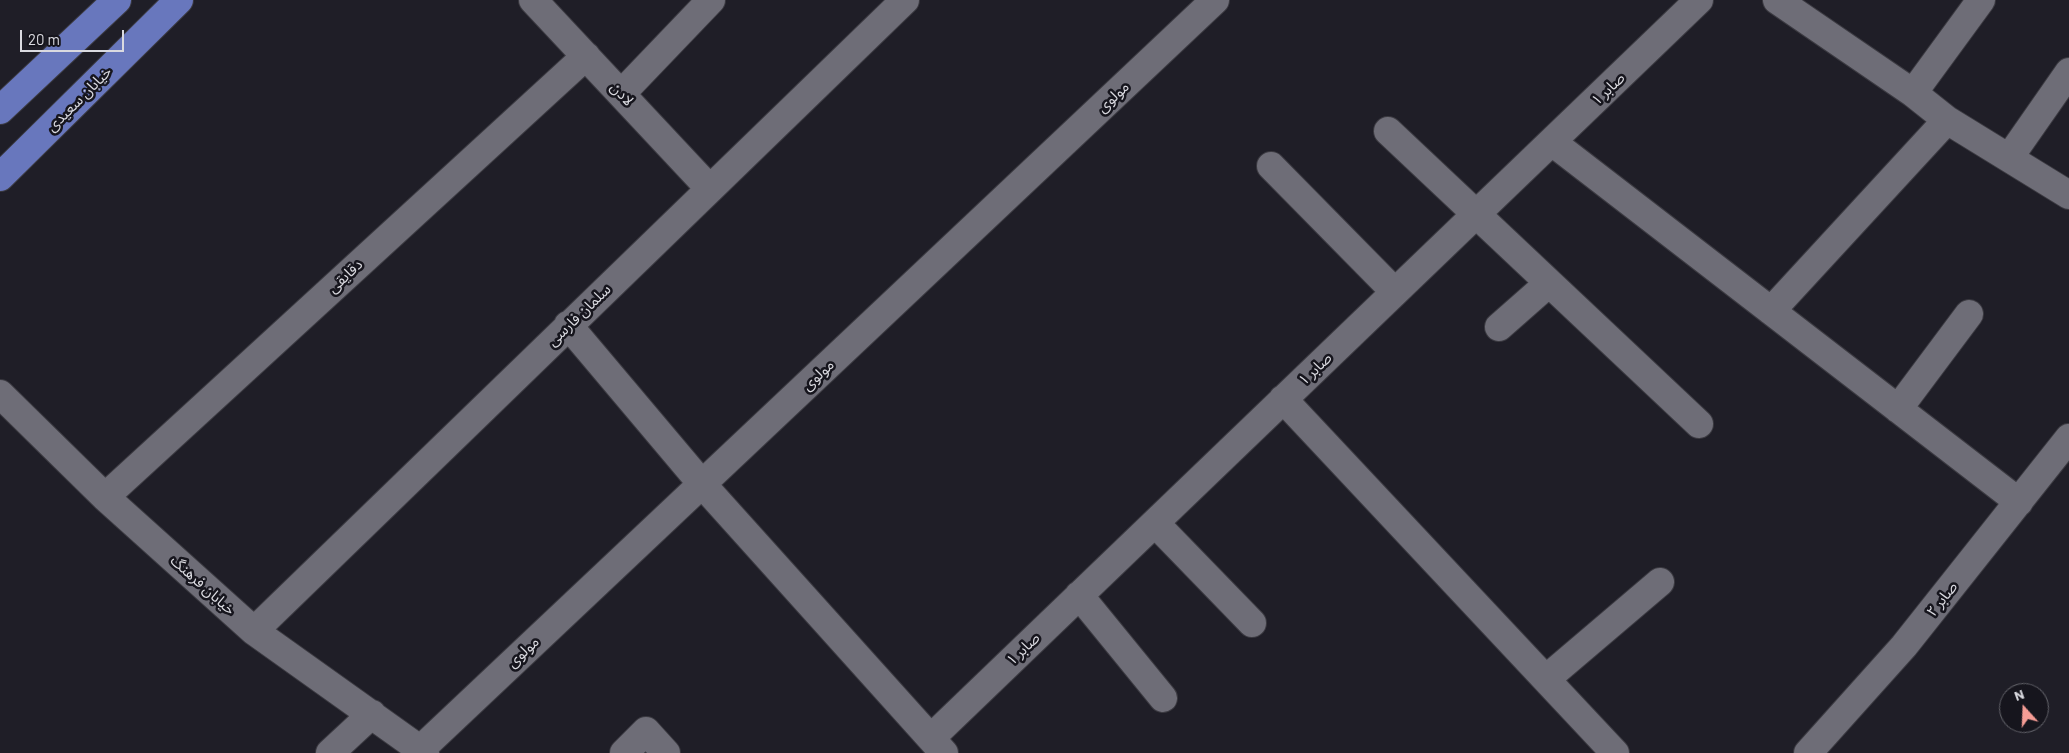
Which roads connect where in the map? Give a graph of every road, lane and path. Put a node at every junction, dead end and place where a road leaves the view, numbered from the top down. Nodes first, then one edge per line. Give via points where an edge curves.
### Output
1 (117, 0) edge
2 (179, 0) edge
3 (533, 0) edge
4 (711, 0) edge
5 (905, 0) edge
6 (1215, 0) edge
7 (1699, 0) edge
8 (1777, 0) edge
9 (1981, 0) edge
10 (586, 56) junction
11 (2069, 72) edge
12 (1913, 93) junction
13 (621, 94) junction
14 (0, 110) edge
15 (1947, 120) junction
16 (1388, 131) dead end
17 (1552, 142) junction
18 (2009, 158) junction
19 (1272, 166) dead end
20 (0, 176) edge
21 (710, 188) junction
22 (2069, 195) edge
23 (1477, 215) junction
24 (1549, 283) junction
25 (1395, 292) junction
26 (1771, 311) junction
27 (1970, 314) dead end
28 (568, 326) junction
29 (1499, 327) dead end
30 (0, 394) edge
31 (1283, 399) junction
32 (1898, 409) junction
33 (1699, 424) dead end
34 (2069, 438) edge
35 (702, 484) junction
36 (105, 497) junction
37 (2019, 502) junction
38 (1154, 523) junction
39 (1660, 582) dead end
40 (1079, 595) junction
41 (1252, 623) dead end
42 (254, 631) junction
43 (1546, 679) junction
44 (1163, 698) dead end
45 (372, 714) junction
46 (937, 745) edge
47 (423, 751) edge
48 (330, 753) edge
49 (624, 753) edge
50 (666, 753) edge
51 (1615, 753) edge
52 (1808, 753) edge

1 - 14 main road
2 - 20 main road, خیابان سعیدی
3 - 10 street, لادن
4 - 13 street
5 - 21 street, سلمان فارسی
6 - 35 street, مولوی
7 - 17 street, صابر ۱
8 - 12 street
9 - 12 street
10 - 13 street, لادن
10 - 36 street, دقایقی
11 - 18 street
12 - 15 street
13 - 21 street, لادن
15 - 18 street
15 - 26 street
16 - 23 street
17 - 23 street, صابر ۱
17 - 26 street
18 - 22 street
19 - 25 street
21 - 28 street, سلمان فارسی
23 - 24 street
23 - 25 street, صابر ۱
24 - 29 street
24 - 33 street
25 - 31 street, صابر ۱
26 - 32 street
27 - 32 street
28 - 35 street
28 - 42 street, سلمان فارسی
30 - 36 street, خیابان فرهنگ
31 - 38 street, صابر ۱
31 - 43 street
32 - 37 street
34 - 37 street, صابر ۲
35 - 46 street
35 - 47 street, مولوی
36 - 42 street, خیابان فرهنگ
37 - 52 street, صابر ۲ via 1904,646
38 - 40 street, صابر ۱
38 - 41 street
39 - 43 street
40 - 44 street
40 - 46 street, صابر ۱
42 - 45 street, خیابان فرهنگ
43 - 51 street
45 - 47 street, خیابان فرهنگ
45 - 48 street
49 - 50 street via 646,731

